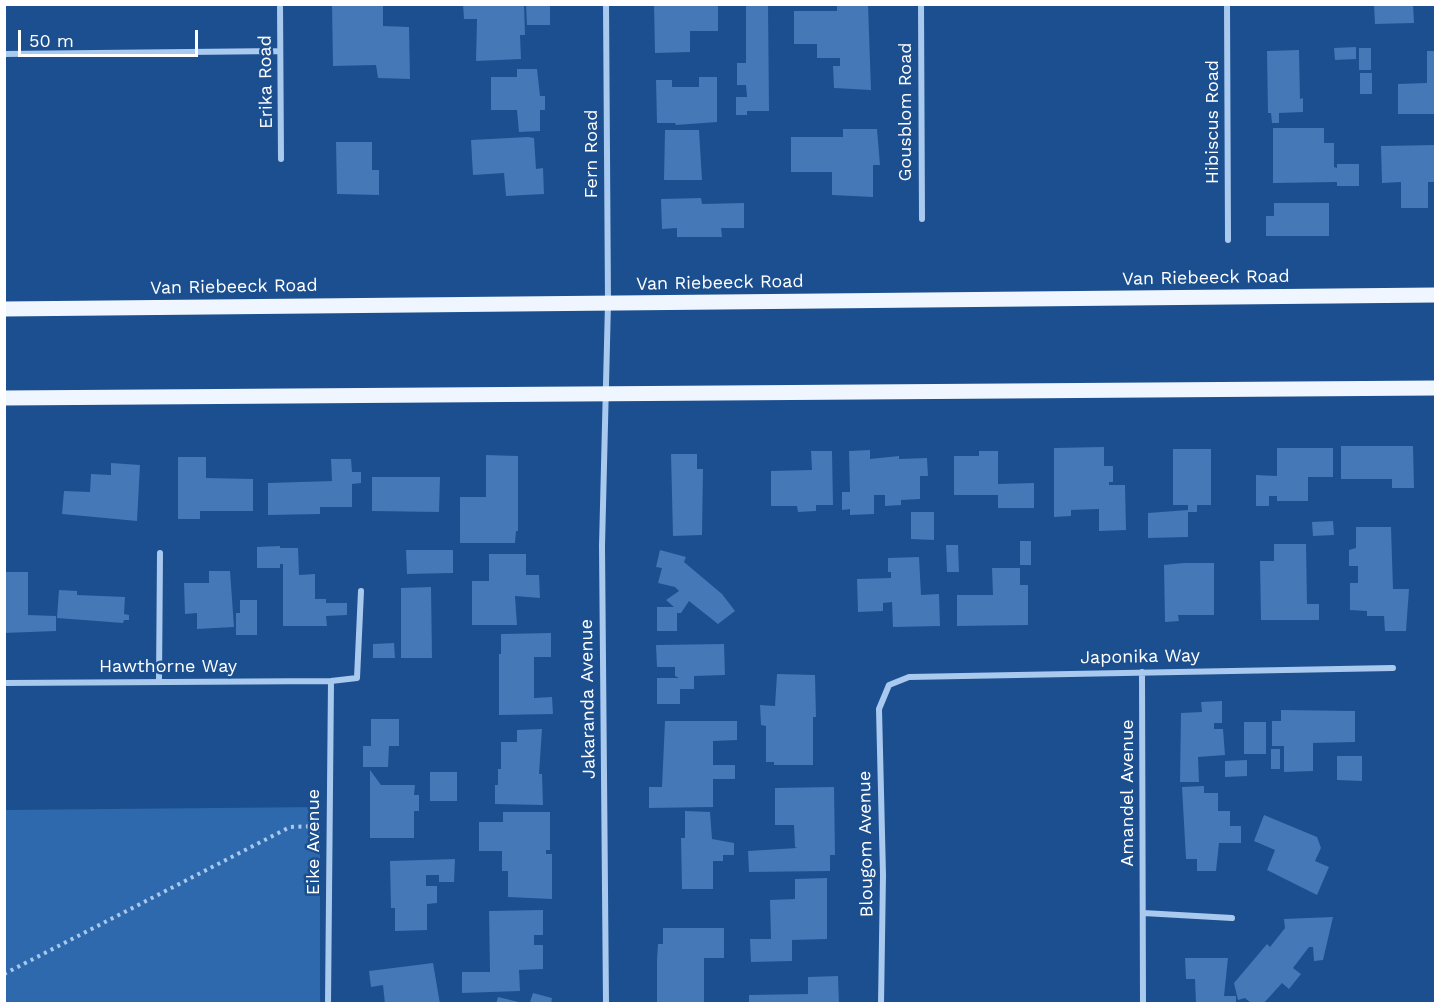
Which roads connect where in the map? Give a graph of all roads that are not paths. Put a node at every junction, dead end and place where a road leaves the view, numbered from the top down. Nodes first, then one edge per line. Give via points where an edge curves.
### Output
1 (280, 4) edge
2 (606, 4) edge
3 (921, 4) edge
4 (1227, 4) edge
5 (280, 51) junction
6 (4, 54) edge
7 (281, 159) dead end
8 (922, 219) dead end
9 (1228, 240) dead end
10 (1436, 295) edge
11 (608, 303) junction
12 (4, 309) edge
13 (1436, 388) edge
14 (606, 395) junction
15 (4, 398) edge
16 (160, 553) dead end
17 (361, 591) dead end
18 (1393, 668) dead end
19 (1142, 672) junction
20 (331, 681) junction
21 (159, 682) junction
22 (4, 683) edge
23 (889, 685) joint
24 (1143, 913) junction
25 (1232, 918) dead end
26 (328, 1004) edge
27 (606, 1004) edge
28 (881, 1004) edge
29 (1143, 1004) edge

1 - 5 street, Erika Road
2 - 11 street, Fern Road
3 - 8 street, Gousblom Road
4 - 9 street, Hibiscus Road
5 - 6 street
5 - 7 street, Erika Road
10 - 11 main road, Van Riebeeck Road
11 - 12 main road, Van Riebeeck Road
11 - 14 street, Fern Road
13 - 14 main road
14 - 15 main road
14 - 27 street, Jakaranda Avenue via 602,546
16 - 21 street
17 - 20 street, Hawthorne Way via 358,677
18 - 19 street, Japonika Way
19 - 23 street, Japonika Way via 909,678
19 - 24 street, Amandel Avenue
20 - 21 street, Hawthorne Way
20 - 26 street, Eike Avenue
21 - 22 street, Hawthorne Way
23 - 28 street, Blougom Avenue via 879,709
24 - 25 street
24 - 29 street, Amandel Avenue

